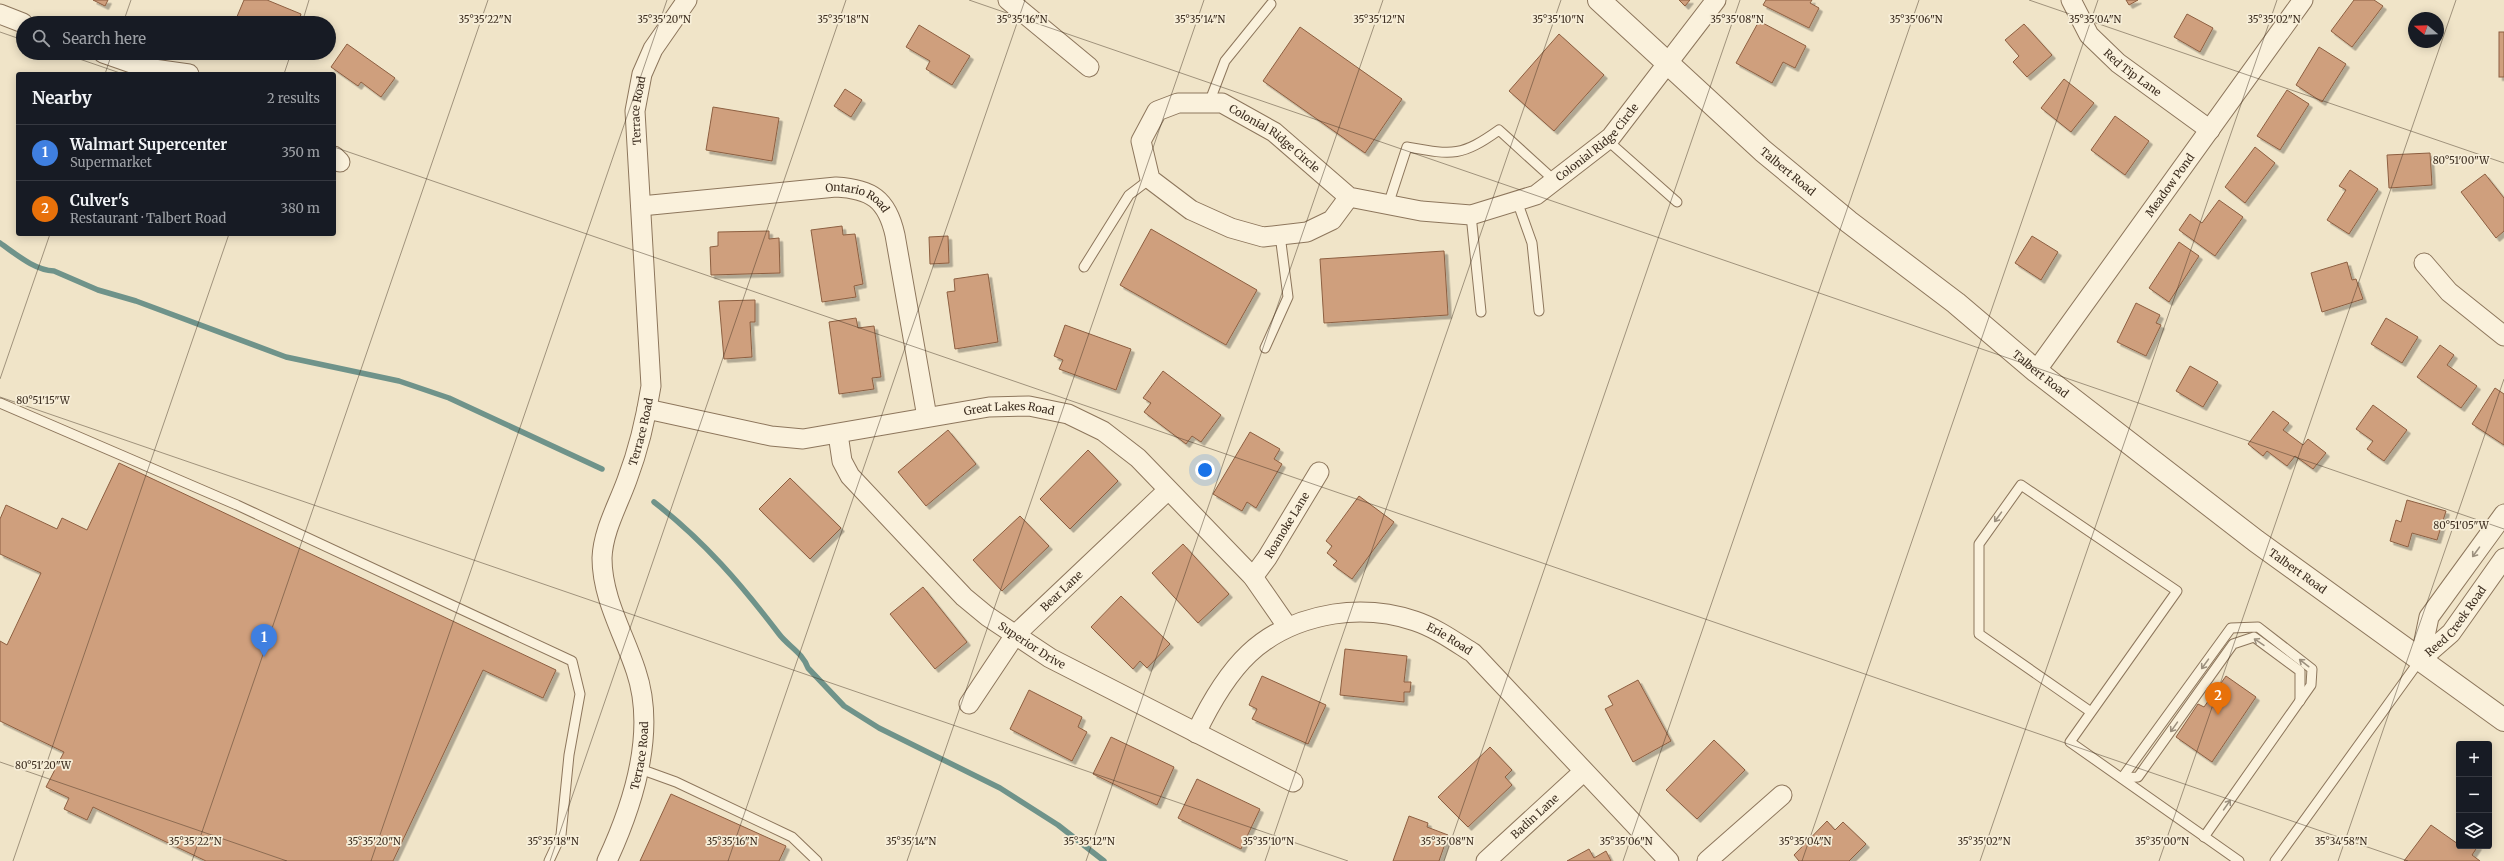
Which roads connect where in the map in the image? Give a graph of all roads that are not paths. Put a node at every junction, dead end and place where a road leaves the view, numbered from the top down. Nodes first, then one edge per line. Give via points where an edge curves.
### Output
1 (687, 0) edge
2 (1008, 0) edge
3 (1599, 0) edge
4 (1716, 0) edge
5 (2071, 0) edge
6 (2303, 0) edge
7 (1271, 4) dead end
8 (0, 14) edge
9 (16, 20) edge
10 (123, 60) edge
11 (1666, 64) junction
12 (1089, 67) dead end
13 (175, 72) edge
14 (1209, 103) junction
15 (2210, 130) junction
16 (1607, 140) junction
17 (1150, 179) junction
18 (1554, 180) junction
19 (1349, 198) junction
20 (1517, 201) junction
21 (1677, 202) dead end
22 (1388, 205) junction
23 (641, 206) junction
24 (1471, 215) junction
25 (1280, 235) junction
26 (2424, 263) dead end
27 (1084, 267) dead end
28 (1539, 311) dead end
29 (1482, 312) dead end
30 (2504, 336) edge
31 (1265, 348) dead end
32 (2036, 371) junction
33 (0, 403) edge
34 (647, 409) junction
35 (927, 417) junction
36 (838, 434) junction
37 (1320, 472) dead end
38 (1168, 490) junction
39 (2504, 514) edge
40 (2504, 558) edge
41 (1253, 577) junction
42 (1287, 626) junction
43 (1015, 635) junction
44 (2420, 660) junction
45 (2300, 701) junction
46 (969, 704) dead end
47 (2091, 712) junction
48 (2504, 720) edge
49 (1196, 733) junction
50 (640, 769) junction
51 (1583, 772) junction
52 (2122, 778) junction
53 (1293, 782) dead end
54 (1782, 795) dead end
55 (2204, 837) junction
56 (549, 861) edge
57 (607, 861) edge
58 (817, 861) edge
59 (1486, 861) edge
60 (1668, 861) edge
61 (1707, 861) edge
62 (2239, 861) edge
63 (2275, 861) edge

1 - 23 street, Terrace Road via 653,49 642,74 635,111
2 - 12 street
3 - 11 street, Talbert Road
4 - 11 street, Colonial Ridge Circle
5 - 15 street, Red Tip Lane via 2090,35 2118,63
6 - 15 street, Meadow Pond
7 - 14 lane via 1224,61
8 - 9 street
10 - 13 street via 146,68
11 - 16 street, Colonial Ridge Circle
11 - 32 street, Talbert Road via 1763,151 1956,303
14 - 17 street, Colonial Ridge Circle via 1178,103 1157,111 1141,141
14 - 19 street, Colonial Ridge Circle via 1222,103 1274,132
15 - 32 street, Meadow Pond
16 - 18 street, Colonial Ridge Circle
16 - 21 lane
17 - 25 street via 1191,210 1231,228 1263,237
17 - 27 lane via 1129,195
18 - 20 street, Colonial Ridge Circle via 1536,195
18 - 22 lane via 1499,130 1474,147 1446,154 1407,147
19 - 22 street, Colonial Ridge Circle
19 - 25 street via 1332,220 1307,232
20 - 24 street, Colonial Ridge Circle
20 - 28 lane via 1532,243
22 - 24 street, Colonial Ridge Circle via 1421,211
23 - 34 street, Terrace Road via 651,358 651,386
23 - 35 street, Ontario Road via 836,187 859,189 878,198 891,216 894,228
24 - 29 lane
25 - 31 lane via 1288,297
26 - 30 street via 2449,292
32 - 44 street, Talbert Road via 2256,541
33 - 56 lane via 237,505 572,661 580,694 569,755 561,835
34 - 36 street, Great Lakes Road via 771,436 803,439
34 - 50 street, Terrace Road via 628,478 608,528 602,558 606,594 637,672 644,711
35 - 36 street, Great Lakes Road
35 - 38 street, Great Lakes Road via 989,407 1030,406 1068,414 1103,431 1138,458
36 - 43 street, Superior Drive via 842,461 850,476 964,597
37 - 41 street, Roanoke Lane
38 - 41 street, Great Lakes Road
38 - 43 street, Bear Lane
39 -> 44 street, Reed Creek Road via 2429,617
40 - 44 street, Reed Creek Road via 2451,633
41 - 42 street, Great Lakes Road
42 - 49 street, Erie Road via 1254,649 1233,670 1211,700
42 - 51 street, Erie Road via 1343,613 1381,612 1415,621 1441,632 1473,653
43 - 46 street, Bear Lane
43 - 49 street, Superior Drive via 1050,658
44 - 48 street, Talbert Road
44 - 63 lane
45 -> 52 lane via 2300,671 2254,638 2233,644 2138,777
45 -> 52 lane via 2311,685 2312,669 2258,628 2231,628
55 -> 45 lane
47 -> 47 lane via 2177,591 2021,485 1979,544 1979,634
47 - 52 lane via 2070,742
49 - 53 street, Superior Drive
50 - 57 street, Terrace Road via 625,824
50 - 58 lane via 676,782 792,837
51 - 59 street, Badin Lane
51 - 60 street, Erie Road
52 - 55 lane
54 - 61 street
55 - 62 lane

